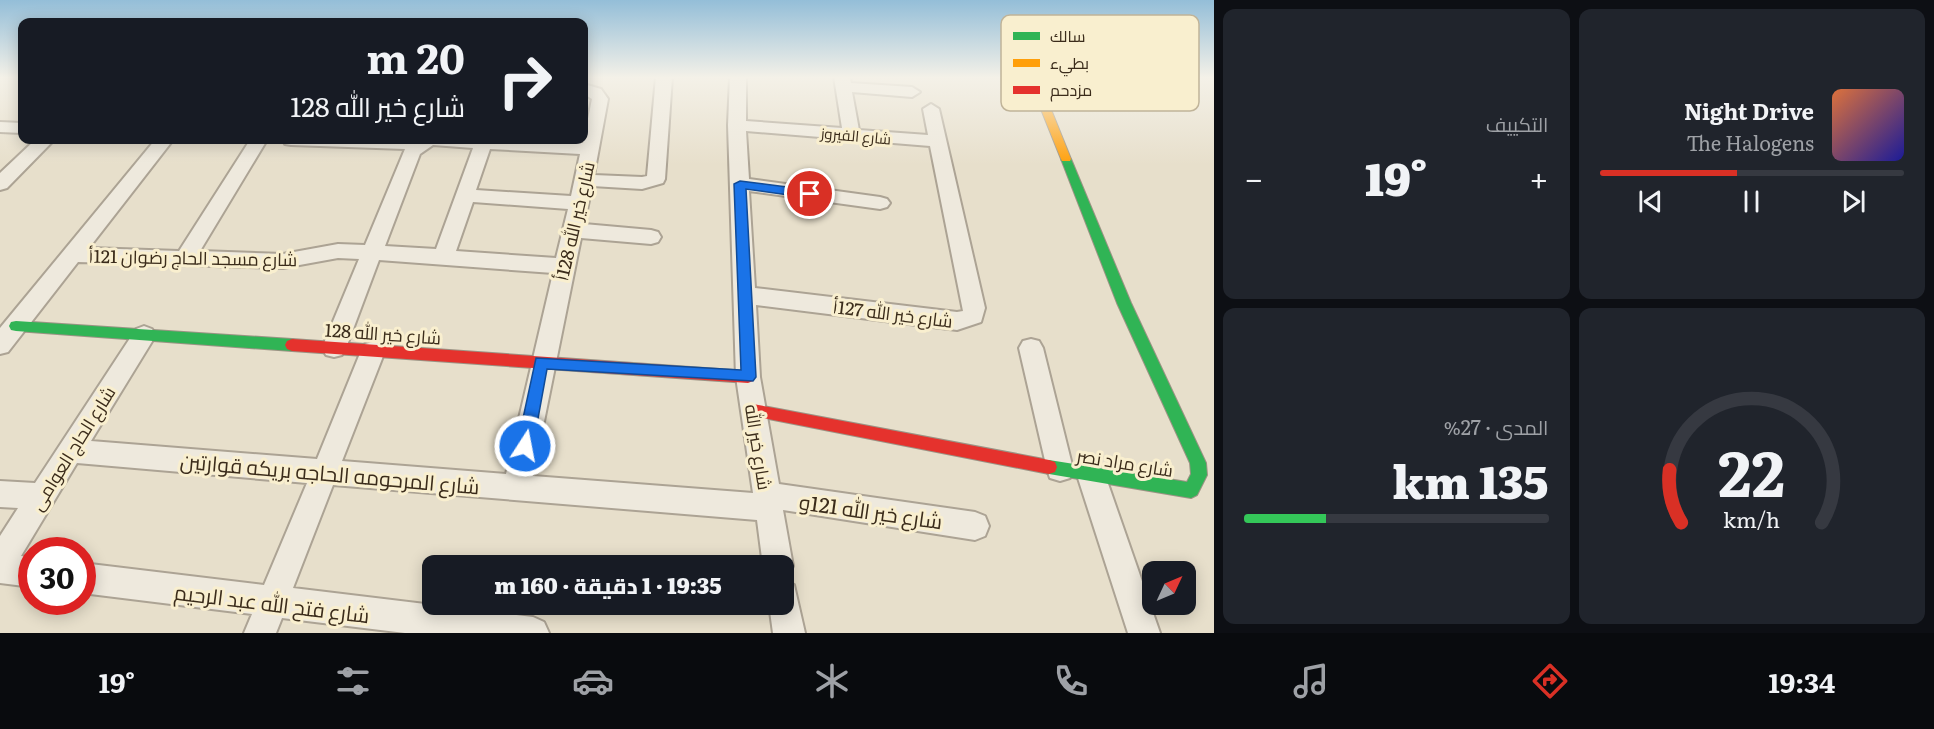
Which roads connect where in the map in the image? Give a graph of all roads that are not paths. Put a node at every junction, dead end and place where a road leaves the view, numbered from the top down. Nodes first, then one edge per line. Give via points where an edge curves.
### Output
1 (598, 107) edge
2 (662, 107) edge
3 (737, 107) edge
4 (847, 107) edge
5 (931, 110) dead end
6 (1047, 111) edge
7 (737, 125) junction
8 (0, 127) edge
9 (18, 128) edge
10 (851, 134) junction
11 (938, 141) junction
12 (41, 144) edge
13 (161, 144) edge
14 (256, 144) edge
15 (421, 144) edge
16 (483, 144) edge
17 (501, 144) edge
18 (590, 149) junction
19 (585, 180) junction
20 (0, 184) edge
21 (740, 184) junction
22 (466, 195) junction
23 (579, 203) junction
24 (880, 203) dead end
25 (573, 231) junction
26 (651, 237) dead end
27 (372, 252) junction
28 (72, 255) junction
29 (444, 257) junction
30 (185, 258) junction
31 (565, 266) junction
32 (745, 295) junction
33 (16, 326) junction
34 (144, 335) junction
35 (0, 345) edge
36 (334, 348) junction
37 (1031, 348) dead end
38 (373, 351) junction
39 (541, 362) junction
40 (748, 377) junction
41 (753, 410) junction
42 (70, 451) junction
43 (1060, 469) junction
44 (325, 471) junction
45 (1091, 475) junction
46 (517, 487) junction
47 (0, 494) edge
48 (41, 496) junction
49 (768, 502) junction
50 (975, 526) dead end
51 (776, 555) edge
52 (0, 562) edge
53 (0, 568) edge
54 (18, 570) edge
55 (96, 580) edge
56 (272, 602) junction
57 (786, 615) edge
58 (455, 629) edge
59 (260, 633) edge
60 (533, 633) edge
61 (789, 633) edge
62 (1144, 633) edge

1 - 18 street, شارع خير الله 128أ
2 - 19 street via 656,179 642,183
3 - 7 street, شارع خير الله
4 - 10 street
5 - 11 street, شارع خير الله 127أ
6 - 45 street, شارع مراد نصر via 1124,303 1198,463 1199,475 1191,490
7 - 10 street, شارع الفيروز
7 - 21 street, شارع خير الله
8 - 9 street
10 - 11 street, شارع الفيروز
11 - 32 street, شارع خير الله 127أ via 974,308 969,319 957,321
12 - 20 street
13 - 28 street
14 - 30 street
15 - 27 street via 412,151
16 - 22 street
17 - 18 street
18 - 19 street, شارع خير الله 128أ
19 - 23 street, شارع خير الله 128أ
21 - 24 street
21 - 32 street, شارع خير الله
22 - 23 street
22 - 29 street
23 - 25 street, شارع خير الله 128أ
25 - 26 street
25 - 31 street, شارع خير الله 128أ
27 - 29 street, شارع مسجد الحاج رضوان 121أ
27 - 30 street, شارع مسجد الحاج رضوان 121أ via 338,251 284,261
27 - 36 street
28 - 30 street, شارع مسجد الحاج رضوان 121أ
28 - 33 street
29 - 31 street, شارع مسجد الحاج رضوان 121أ
31 - 39 street, شارع خير الله 128أ
32 - 40 street, شارع خير الله
33 - 34 street, شارع خير الله 128
33 - 35 street
34 - 36 street, شارع خير الله 128
34 - 42 street, شارع الحاج العوامى
36 - 38 street, شارع خير الله 128
37 - 43 street
38 - 39 street, شارع خير الله 128
38 - 44 street
39 - 40 street, شارع خير الله 128
39 - 46 street, شارع خير الله 128أ
40 - 41 street, شارع خير الله
41 - 43 street, شارع مراد نصر
41 - 49 street, شارع خير الله
42 - 44 street, شارع المرحومه الحاجه بريكه قوارتين
42 - 48 street, شارع الحاج العوامى
43 - 45 street, شارع مراد نصر
44 - 46 street, شارع المرحومه الحاجه بريكه قوارتين
44 - 56 street
45 - 62 street
46 - 49 street, شارع المرحومه الحاجه بريكه قوارتين
47 - 48 street
48 - 52 street, شارع الحاج العوامى
49 - 50 street, شارع خير الله 121و
49 - 51 street, شارع خير الله
53 - 54 street
55 - 56 street, شارع فتح الله عبد الرحيم
56 - 58 street, شارع فتح الله عبد الرحيم
56 - 59 street
57 - 61 street
58 - 60 street, شارع فتح الله عبد الرحيم

